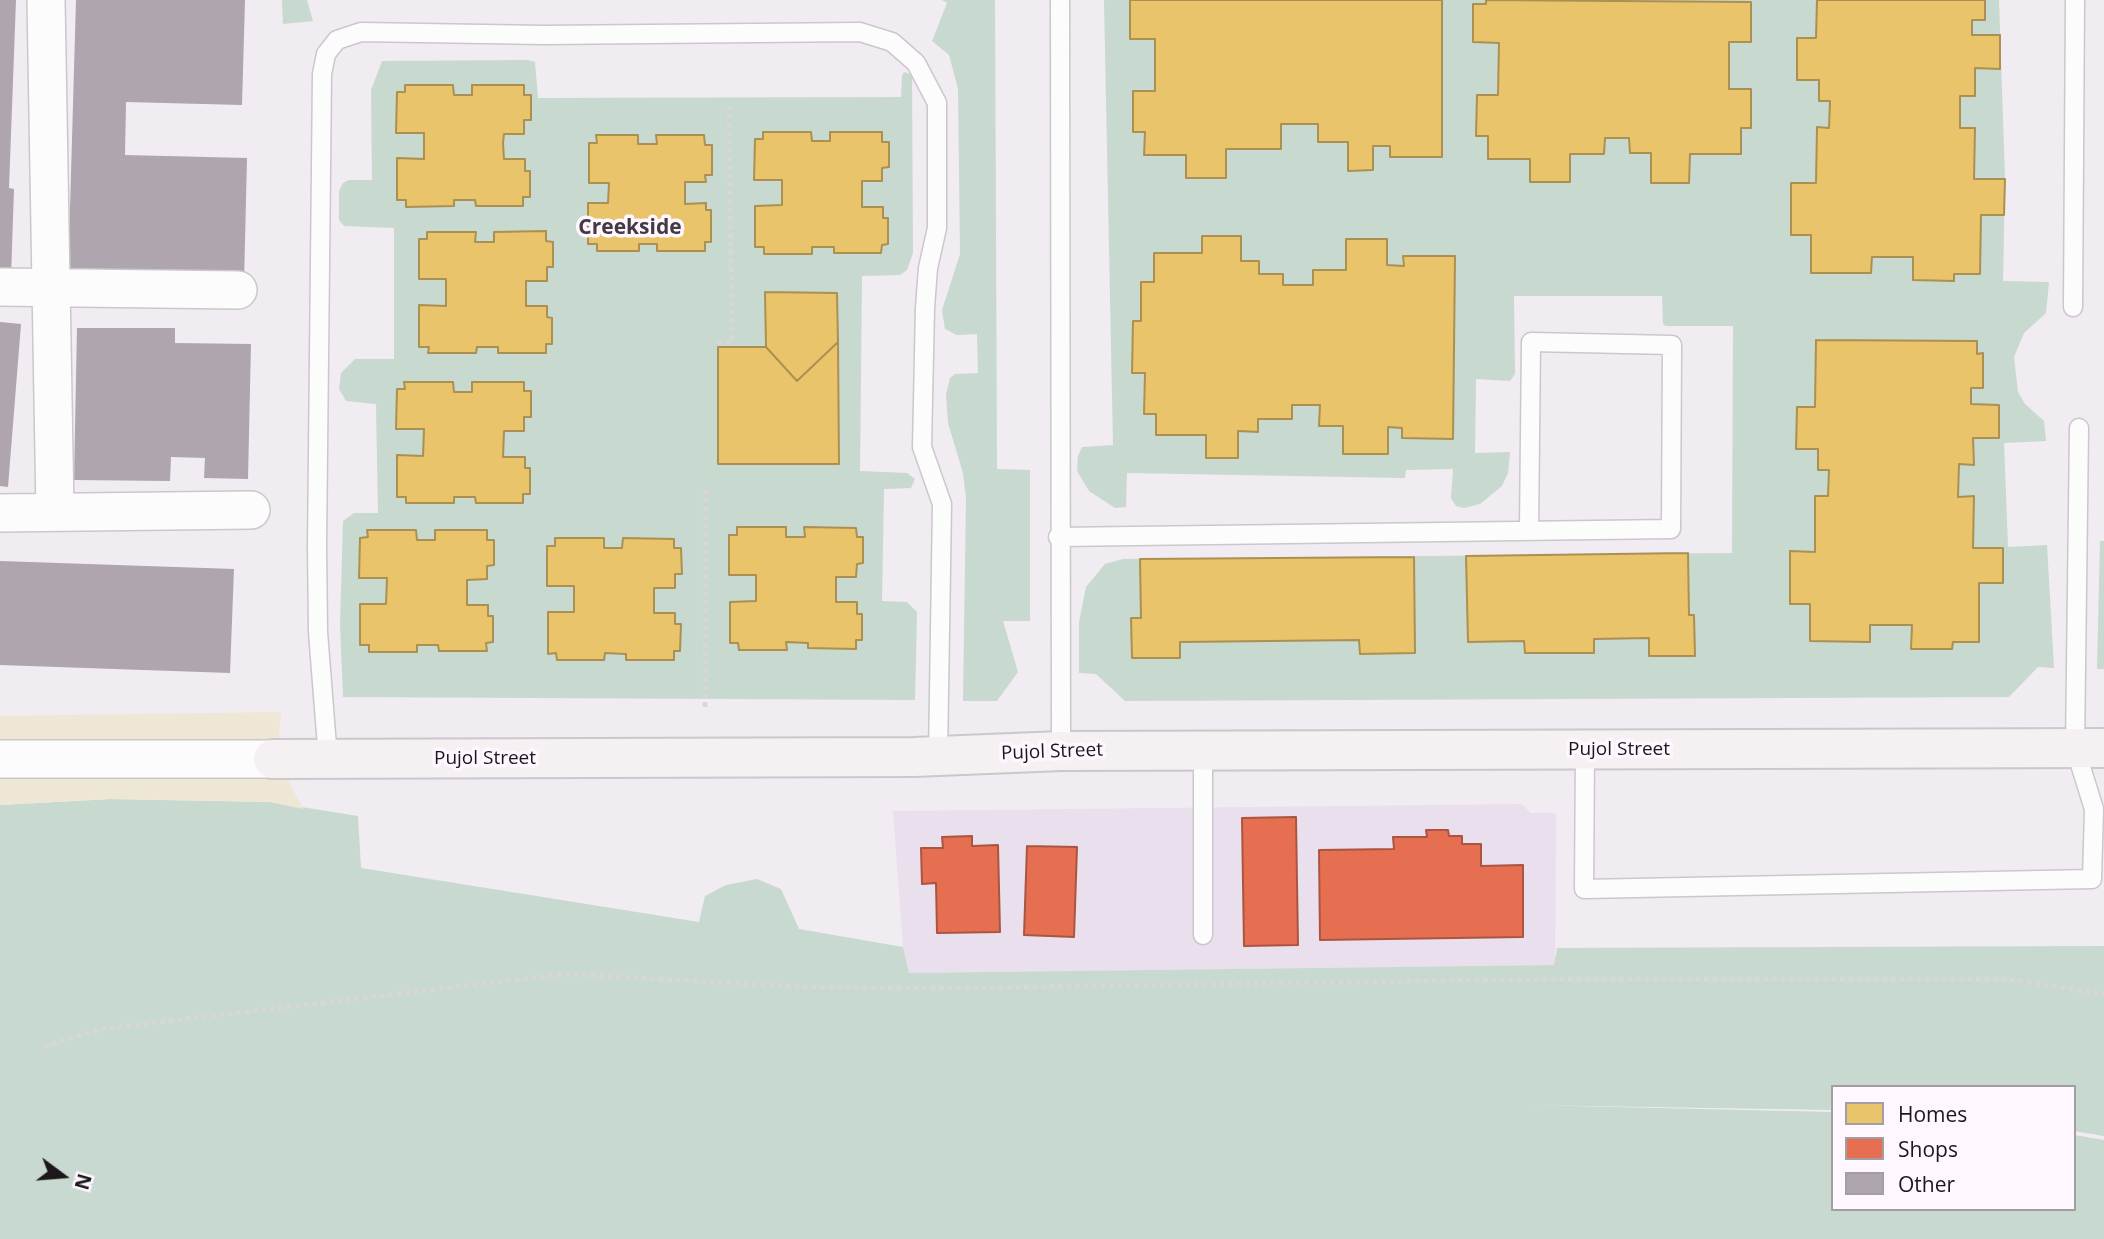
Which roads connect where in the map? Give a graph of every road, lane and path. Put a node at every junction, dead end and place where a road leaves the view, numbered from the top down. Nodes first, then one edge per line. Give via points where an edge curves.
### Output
1 (46, 0) edge
2 (1060, 0) edge
3 (2075, 0) edge
4 (729, 106) dead end
5 (0, 287) edge
6 (50, 288) junction
7 (238, 290) dead end
8 (2073, 307) dead end
9 (718, 342) dead end
10 (2079, 428) dead end
11 (706, 488) dead end
12 (251, 510) dead end
13 (55, 512) junction
14 (0, 513) edge
15 (1529, 530) junction
16 (1058, 537) junction
17 (705, 707) dead end
18 (2090, 748) edge
19 (1586, 750) junction
20 (1061, 751) junction
21 (1203, 751) junction
22 (938, 756) junction
23 (0, 759) edge
24 (328, 759) junction
25 (272, 760) joint
26 (1203, 935) dead end
27 (2104, 994) edge
28 (44, 1046) dead end

1 - 6 street
2 - 16 lane
3 - 8 lane
4 - 9 path via 732,342
5 - 6 street
6 - 7 street
6 - 13 street
10 - 18 lane
11 - 17 path
12 - 13 street
13 - 14 street
15 - 15 lane via 1671,529 1672,345 1531,342
15 - 16 lane
16 - 20 lane
18 - 19 street, Pujol Street
18 - 19 lane via 2092,879 1584,889
19 - 21 street, Pujol Street
20 - 21 street, Pujol Street
20 - 22 street, Pujol Street
21 - 26 lane
22 - 24 street, Pujol Street
22 - 24 lane via 942,504 922,447 926,295 937,228 937,103 916,63 892,42 860,33 361,32 337,40 326,54 322,74 317,546
23 - 25 street, Pujol Street
24 - 25 street, Pujol Street
27 - 28 path via 2006,979 1557,979 963,988 804,987 565,974 101,1030

